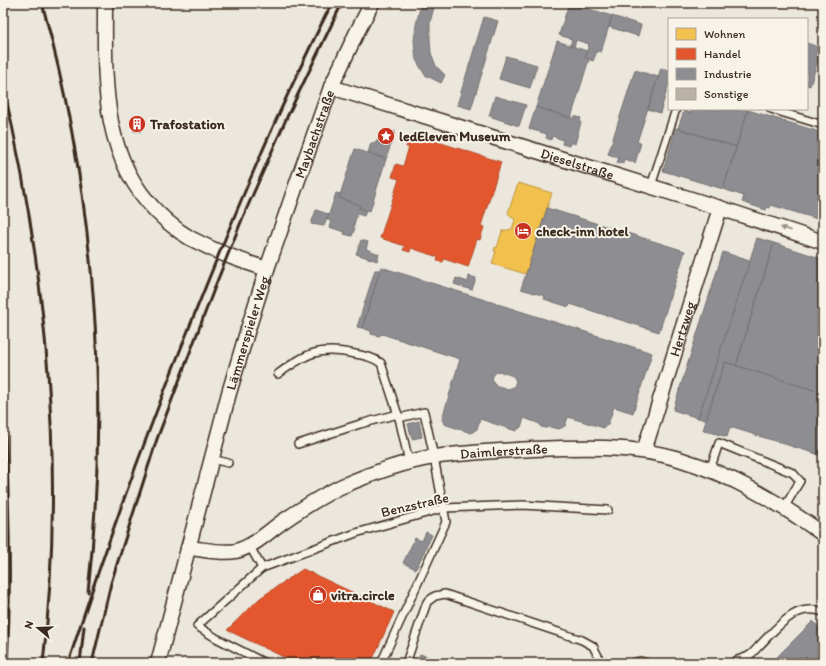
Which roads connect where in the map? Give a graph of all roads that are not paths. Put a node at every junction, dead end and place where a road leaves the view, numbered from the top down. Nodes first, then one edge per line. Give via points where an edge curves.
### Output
1 (105, 3) edge
2 (372, 3) edge
3 (331, 87) junction
4 (676, 110) edge
5 (774, 110) edge
6 (823, 125) edge
7 (651, 186) junction
8 (720, 208) junction
9 (823, 242) edge
10 (267, 269) junction
11 (278, 374) dead end
12 (399, 416) junction
13 (298, 444) dead end
14 (644, 451) junction
15 (434, 457) junction
16 (212, 459) junction
17 (409, 462) junction
18 (228, 463) dead end
19 (710, 470) junction
20 (444, 508) junction
21 (784, 508) junction
22 (608, 510) dead end
23 (823, 534) edge
24 (249, 545) junction
25 (188, 548) junction
26 (262, 568) junction
27 (823, 612) edge
28 (750, 655) junction
29 (158, 663) edge
30 (265, 663) edge
31 (381, 663) edge
32 (406, 663) edge
33 (596, 663) edge
34 (632, 663) edge
35 (648, 663) edge
36 (733, 663) edge
37 (750, 663) edge

1 - 10 street, Lämmerspieler Weg via 107,98 111,122 120,156 137,188 166,221 183,234 237,260
2 - 3 street, Maybachstraße
3 - 7 street, Dieselstraße
3 - 10 street, Maybachstraße
4 - 7 lane
5 - 6 lane
7 - 8 street, Dieselstraße
9 -> 8 street, Dieselstraße
8 - 14 street, Hertzweg
10 - 16 street, Lämmerspieler Weg
11 - 12 lane via 297,360 317,351 341,351 374,358 381,363
12 - 13 lane via 360,424
12 - 15 lane via 424,412
12 - 17 lane
14 - 15 street, Daimlerstraße via 574,448
14 - 19 street, Daimlerstraße
15 - 17 street, Daimlerstraße
15 - 20 lane
16 - 18 lane
16 - 25 street, Lämmerspieler Weg
17 - 24 street, Daimlerstraße via 329,492
19 - 21 street, Daimlerstraße via 751,488
19 - 21 lane via 719,444 793,473 800,481
20 - 22 lane, Benzstraße via 523,505
20 - 26 lane, Benzstraße via 356,533
20 - 31 lane via 446,522
21 - 23 street, Daimlerstraße
24 - 25 street, Daimlerstraße via 235,551
24 - 26 lane
25 - 29 street, Lämmerspieler Weg
26 - 30 lane via 197,626
27 - 28 lane via 812,609 787,618
28 - 36 lane
28 - 37 lane
32 - 33 lane via 427,602 434,596 444,594 582,640 593,646 598,656
34 - 35 lane

